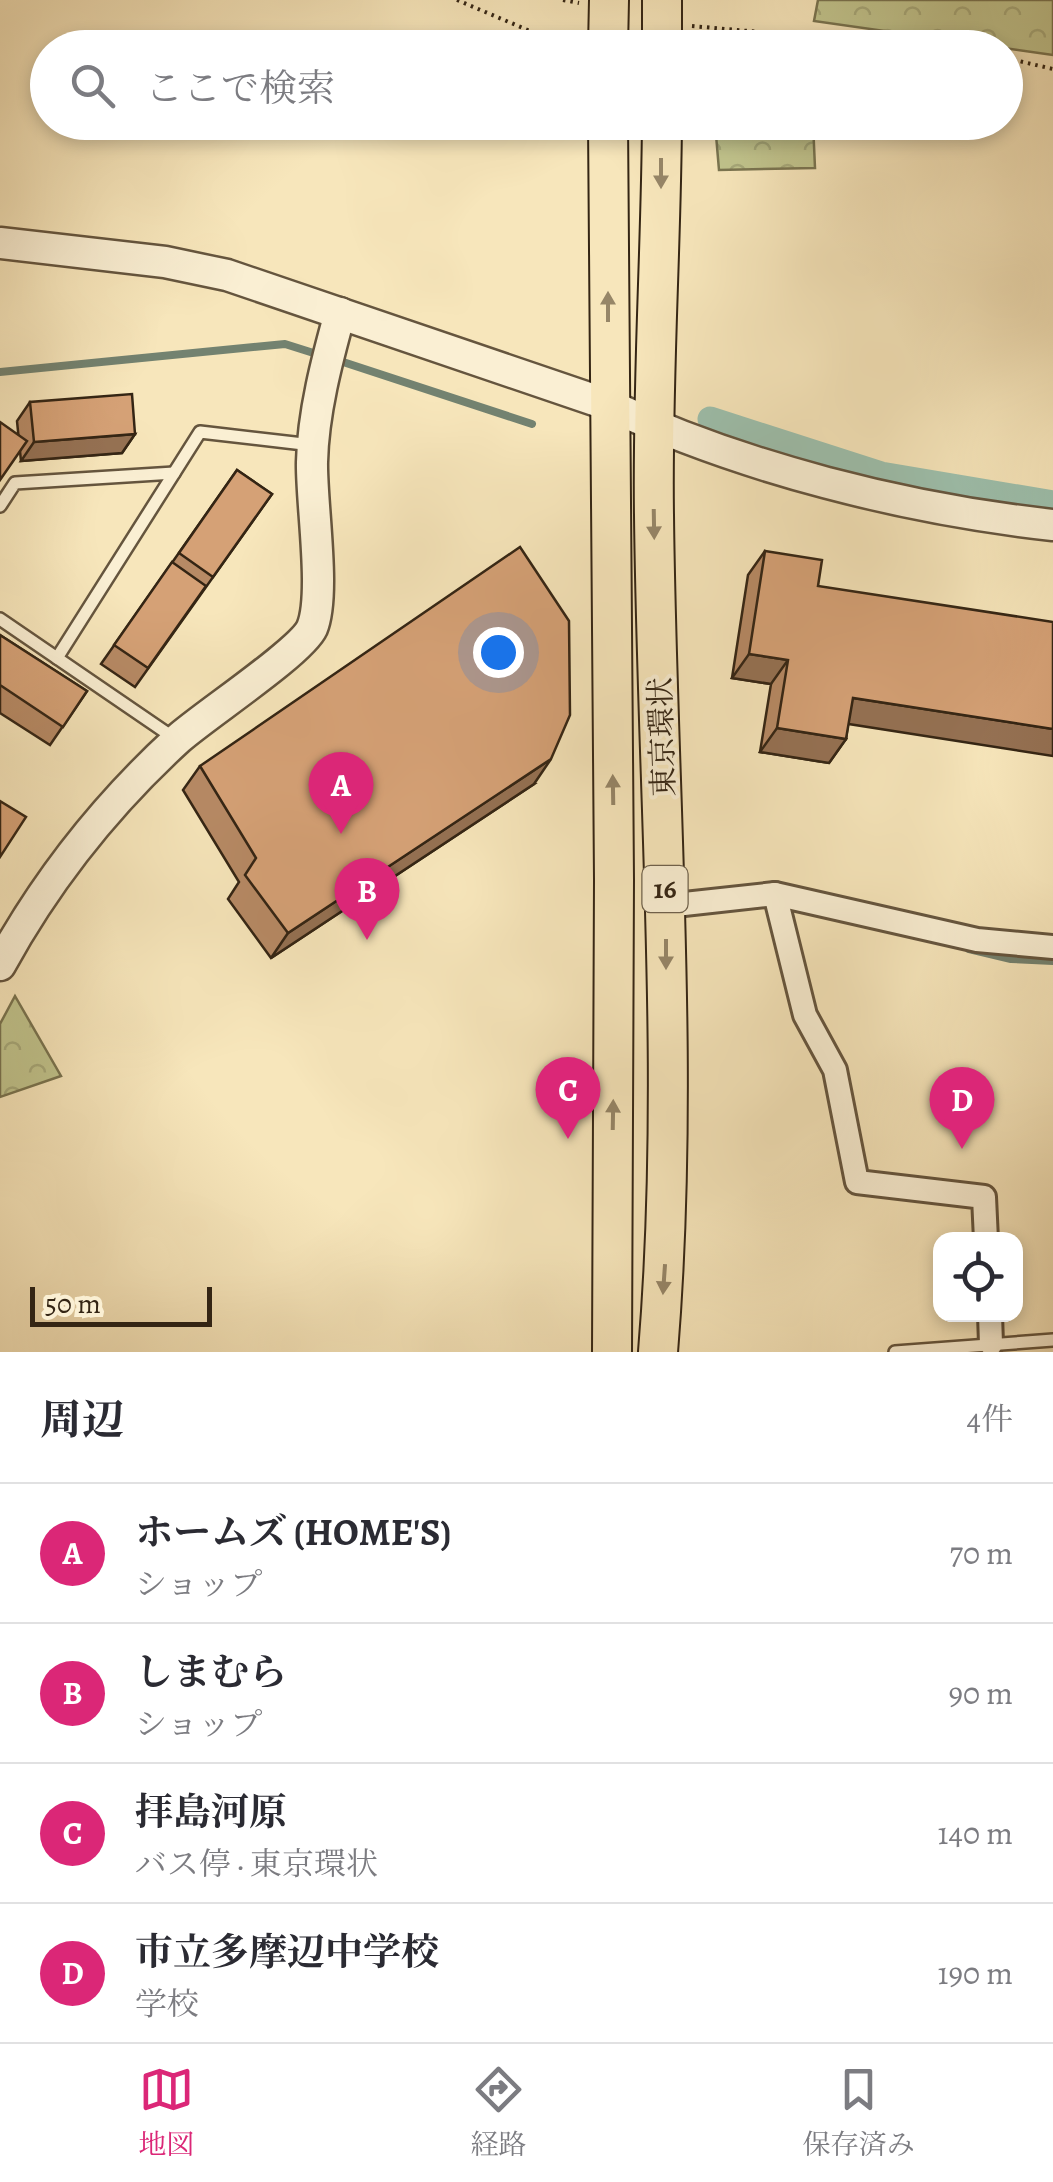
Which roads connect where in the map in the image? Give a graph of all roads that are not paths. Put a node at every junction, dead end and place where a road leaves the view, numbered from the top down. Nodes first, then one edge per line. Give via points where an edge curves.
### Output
1 (609, 0) edge
2 (608, 30) edge
3 (608, 140) edge
4 (662, 140) edge
5 (0, 243) edge
6 (336, 327) junction
7 (609, 404) junction
8 (656, 427) junction
9 (312, 445) junction
10 (174, 473) junction
11 (0, 506) edge
12 (1053, 525) edge
13 (0, 619) edge
14 (57, 658) junction
15 (177, 740) junction
16 (776, 894) junction
17 (666, 906) junction
18 (1053, 946) edge
19 (0, 965) edge
20 (986, 1232) edge
21 (990, 1322) edge
22 (1053, 1340) edge
23 (992, 1348) edge
24 (612, 1352) edge
25 (658, 1352) edge
26 (895, 1352) edge

1 - 2 highway
7 -> 3 highway, 東京環状 / 16
4 -> 8 highway, 東京環状 / 16
5 - 6 street via 181,264
6 - 7 street
6 - 9 street
7 - 8 street
24 -> 7 highway, 東京環状 / 16
8 - 12 street via 790,471 978,517
8 -> 17 highway, 東京環状 / 16
9 - 10 lane via 200,432
9 - 15 street via 312,628 295,649
10 - 11 lane via 16,483
10 - 14 lane
13 - 14 lane
14 - 15 lane
15 - 19 street via 90,832
16 - 17 street
16 - 18 street via 977,940
16 - 20 street via 805,1015 835,1070 858,1182 984,1196
17 -> 25 highway, 東京環状 / 16 via 666,1246
21 - 23 street
22 - 23 lane
23 - 26 lane

